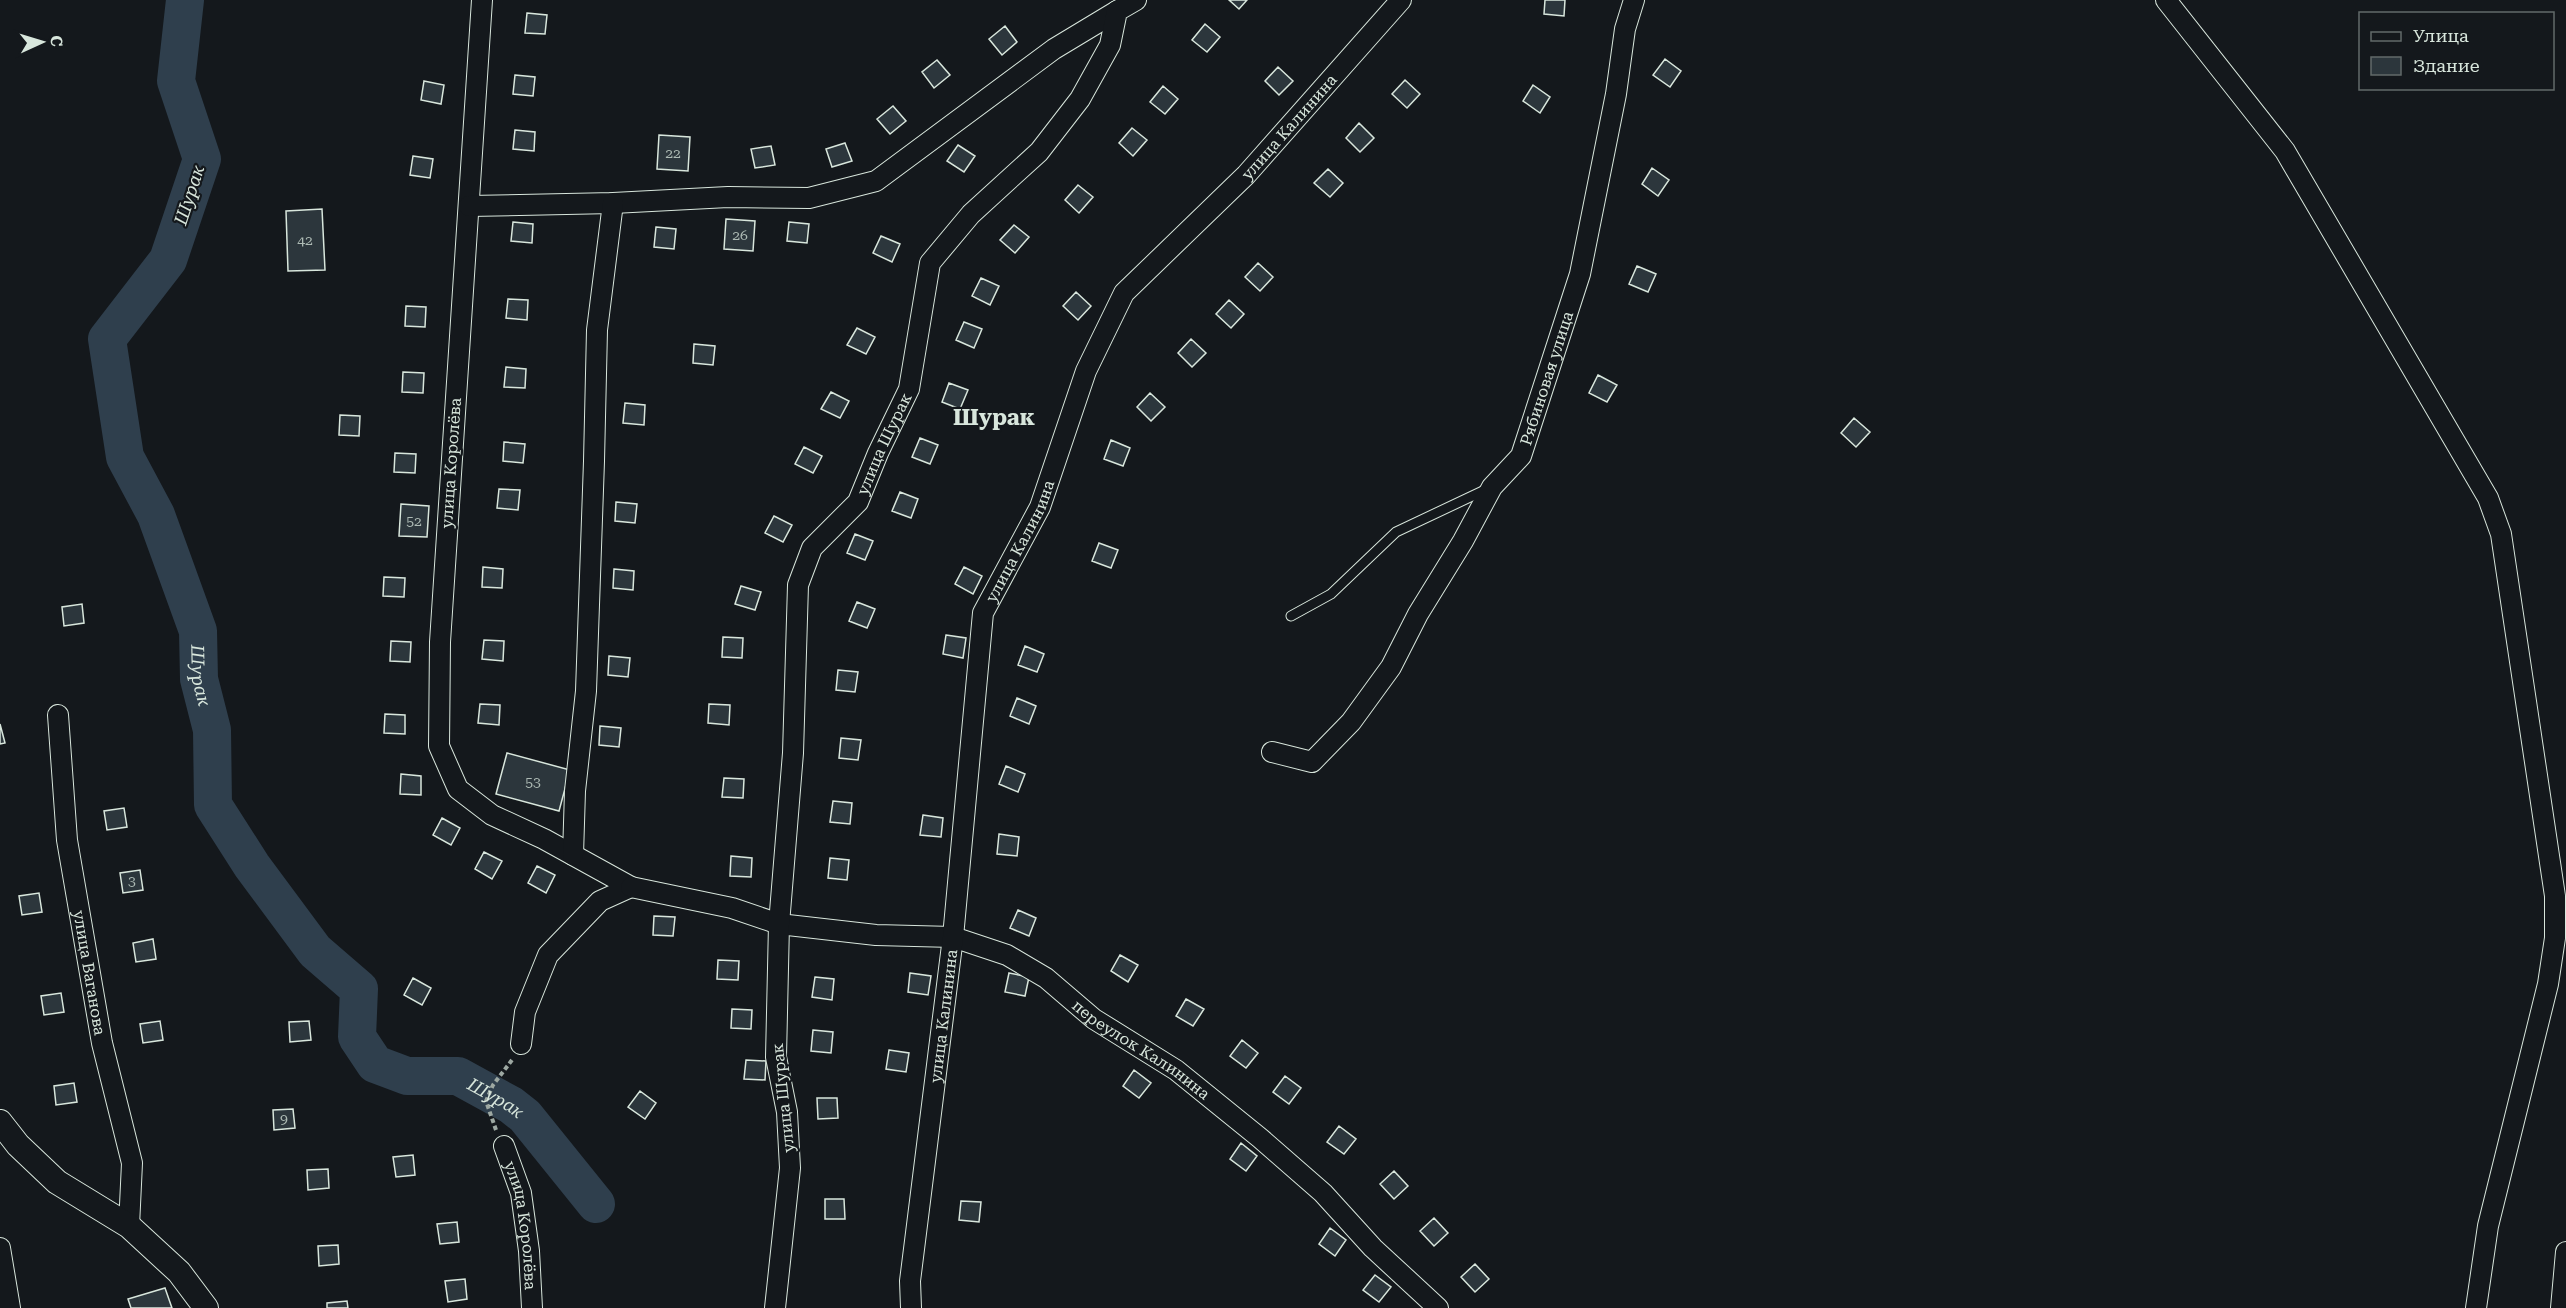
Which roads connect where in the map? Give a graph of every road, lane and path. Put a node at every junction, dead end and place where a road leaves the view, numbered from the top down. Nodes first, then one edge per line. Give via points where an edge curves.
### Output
1 (482, 0) edge
2 (1136, 0) edge
3 (1401, 0) edge
4 (1634, 0) edge
5 (2166, 0) edge
6 (1118, 11) junction
7 (613, 204) junction
8 (469, 206) junction
9 (1492, 487) junction
10 (1291, 616) dead end
11 (58, 715) dead end
12 (1272, 752) dead end
13 (573, 855) junction
14 (631, 887) junction
15 (779, 924) junction
16 (953, 937) junction
17 (521, 1044) joint
18 (0, 1122) edge
19 (504, 1146) joint
20 (129, 1226) junction
21 (0, 1248) edge
22 (2566, 1252) edge
23 (10, 1308) edge
24 (206, 1308) edge
25 (532, 1308) edge
26 (775, 1308) edge
27 (910, 1308) edge
28 (1438, 1308) edge
29 (2476, 1308) edge
30 (2561, 1308) edge

1 - 8 street, улица Королёва
2 - 6 street
3 - 16 street, улица Калинина via 1246,176 1124,293 1086,371 1040,507 983,613
4 - 9 street, Рябиновая улица via 1625,29 1580,274 1521,456
5 - 29 street via 2285,151 2488,498 2501,534 2555,896 2554,938 2548,984 2488,1226
6 - 7 street via 1054,49 876,181 809,198 728,197
6 - 15 street, улица Шурак via 1110,45 1080,99 1039,152 971,214 930,263 909,389 858,502 812,548 801,576 793,753
7 - 8 street
7 - 13 street via 597,330 586,691 575,791
8 - 13 street, улица Королёва via 440,642 439,746 458,789 492,815
9 - 10 lane via 1396,532 1331,594
9 - 12 street, Рябиновая улица via 1391,667 1351,722 1312,762
11 - 20 street, улица Ваганова via 67,840 102,1043 132,1163
13 - 14 street, улица Королёва
14 - 15 street via 732,908
14 - 17 street via 600,901 548,955 525,1012
15 - 16 street, переулок Калинина via 876,935
15 - 26 street, улица Шурак via 776,1057 787,1112 790,1168
16 - 27 street, улица Калинина via 910,1281
16 - 28 street, переулок Калинина via 1007,955 1046,978 1094,1019 1176,1070 1323,1193 1373,1248
17 - 19 path via 486,1101
18 - 20 street via 57,1182
19 - 25 street, улица Королёва via 521,1193
20 - 24 street via 179,1272
21 - 23 street
22 - 30 street

